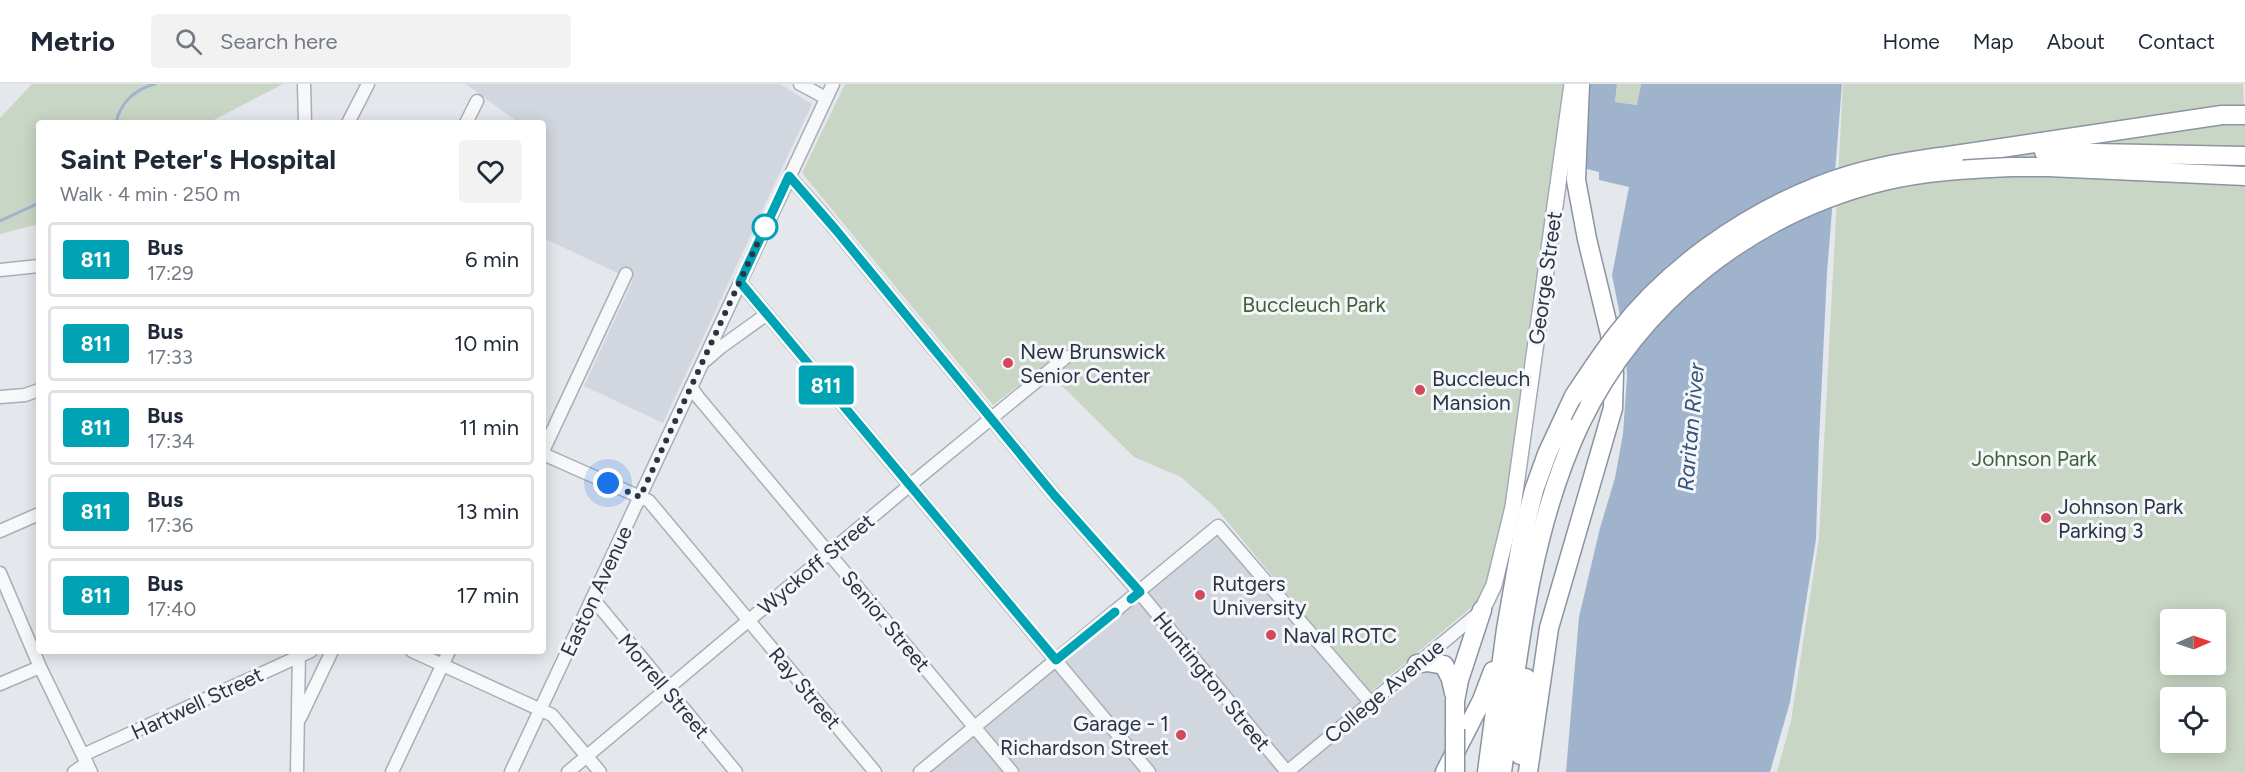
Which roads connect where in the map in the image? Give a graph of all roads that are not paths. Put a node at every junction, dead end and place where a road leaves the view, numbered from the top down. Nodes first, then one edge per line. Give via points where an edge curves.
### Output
1 (304, 84) edge
2 (368, 84) edge
3 (800, 84) edge
4 (833, 84) edge
5 (1572, 84) edge
6 (1580, 84) edge
7 (826, 98) junction
8 (477, 101) dead end
9 (2245, 104) edge
10 (2222, 115) junction
11 (2245, 115) edge
12 (305, 120) edge
13 (350, 120) edge
14 (468, 120) edge
15 (2016, 155) junction
16 (2237, 156) edge
17 (789, 176) junction
18 (2245, 176) edge
19 (36, 266) edge
20 (0, 270) edge
21 (626, 274) dead end
22 (740, 282) junction
23 (767, 314) junction
24 (1066, 357) dead end
25 (701, 365) junction
26 (691, 387) junction
27 (36, 391) edge
28 (0, 397) edge
29 (992, 418) junction
30 (546, 446) edge
31 (546, 453) edge
32 (910, 485) junction
33 (640, 497) junction
34 (1548, 508) junction
35 (36, 515) edge
36 (0, 531) edge
37 (829, 553) junction
38 (0, 573) edge
39 (1140, 592) junction
40 (591, 602) junction
41 (1482, 610) junction
42 (748, 621) junction
43 (1549, 628) junction
44 (1506, 629) junction
45 (36, 647) edge
46 (37, 654) edge
47 (297, 654) edge
48 (299, 654) edge
49 (331, 654) edge
50 (418, 654) edge
51 (447, 654) edge
52 (1056, 660) junction
53 (1417, 664) junction
54 (442, 665) junction
55 (40, 667) junction
56 (0, 684) edge
57 (666, 689) junction
58 (1455, 701) junction
59 (1370, 702) junction
60 (541, 710) junction
61 (298, 721) junction
62 (975, 727) junction
63 (587, 756) junction
64 (87, 763) edge
65 (74, 772) edge
66 (297, 772) edge
67 (392, 772) edge
68 (511, 772) edge
69 (568, 772) edge
70 (600, 772) edge
71 (736, 772) edge
72 (875, 772) edge
73 (920, 772) edge
74 (1012, 772) edge
75 (1149, 772) edge
76 (1287, 772) edge
77 (1445, 772) edge
78 (1455, 772) edge
79 (1487, 772) edge
80 (1502, 772) edge
81 (1519, 772) edge
82 (1528, 772) edge
83 (1537, 772) edge

1 - 12 street
2 - 13 street
3 - 7 street
4 - 7 street, Easton Avenue
5 - 41 main road, George Street via 1513,507 1494,585
6 - 43 highway via 1576,180 1610,334 1614,373 1612,408
7 - 17 street, Easton Avenue
8 - 14 street
9 - 10 highway
10 - 11 highway
10 - 15 highway
15 - 16 highway via 2071,151
15 - 18 highway via 2048,167
15 - 34 highway, bridge via 1853,189 1776,222 1735,246 1677,291 1619,357 1596,390 1569,447
15 - 44 highway, bridge via 1955,155 1883,166 1818,186 1766,211 1713,244 1647,299 1619,331 1574,396 1547,454 1522,538
17 - 22 street, Easton Avenue
17 - 29 street, Huntington Street
19 - 20 street
21 - 30 street
22 - 23 street
22 - 25 street, Easton Avenue
23 - 25 street
23 - 32 street
24 - 29 street, Wyckoff Street
25 - 26 street, Easton Avenue
26 - 33 street, Easton Avenue
26 - 37 street, Senior Street
27 - 28 street
29 - 32 street, Wyckoff Street
29 - 39 street, Huntington Street
31 - 33 street, Ray Street
32 - 37 street, Wyckoff Street
32 - 52 street
33 - 40 street, Easton Avenue
33 - 42 street, Ray Street via 649,501
34 - 80 highway via 1523,618
34 - 81 highway via 1532,621
35 - 36 street
37 - 42 street, Wyckoff Street
37 - 62 street, Senior Street
38 - 45 street
39 - 52 street
39 - 59 street via 1218,526
39 - 76 street, Huntington Street
40 - 57 street, Morrell Street via 599,606
40 - 60 street, Easton Avenue
41 - 53 street, College Avenue
41 - 58 highway
42 - 57 street, Wyckoff Street
42 - 72 street, Ray Street
43 - 82 highway
43 - 83 highway
44 - 77 highway via 1485,693
44 - 79 highway
46 - 55 street
47 - 64 street, Hartwell Street
48 - 61 street
49 - 61 street
50 - 54 street
51 - 54 street
52 - 62 street
52 - 75 street
53 - 58 highway via 1444,665
53 - 59 street, College Avenue
54 - 60 street
54 - 67 street
55 - 56 street
55 - 64 street
57 - 63 street, Wyckoff Street
57 - 71 street, Morrell Street
58 - 78 highway, bridge
59 - 76 street, College Avenue
60 - 63 street via 552,715
60 - 68 street, Easton Avenue
61 - 66 street
62 - 73 street
62 - 74 street, Senior Street
63 - 69 street, Wyckoff Street
63 - 70 street
64 - 65 street, Hartwell Street

